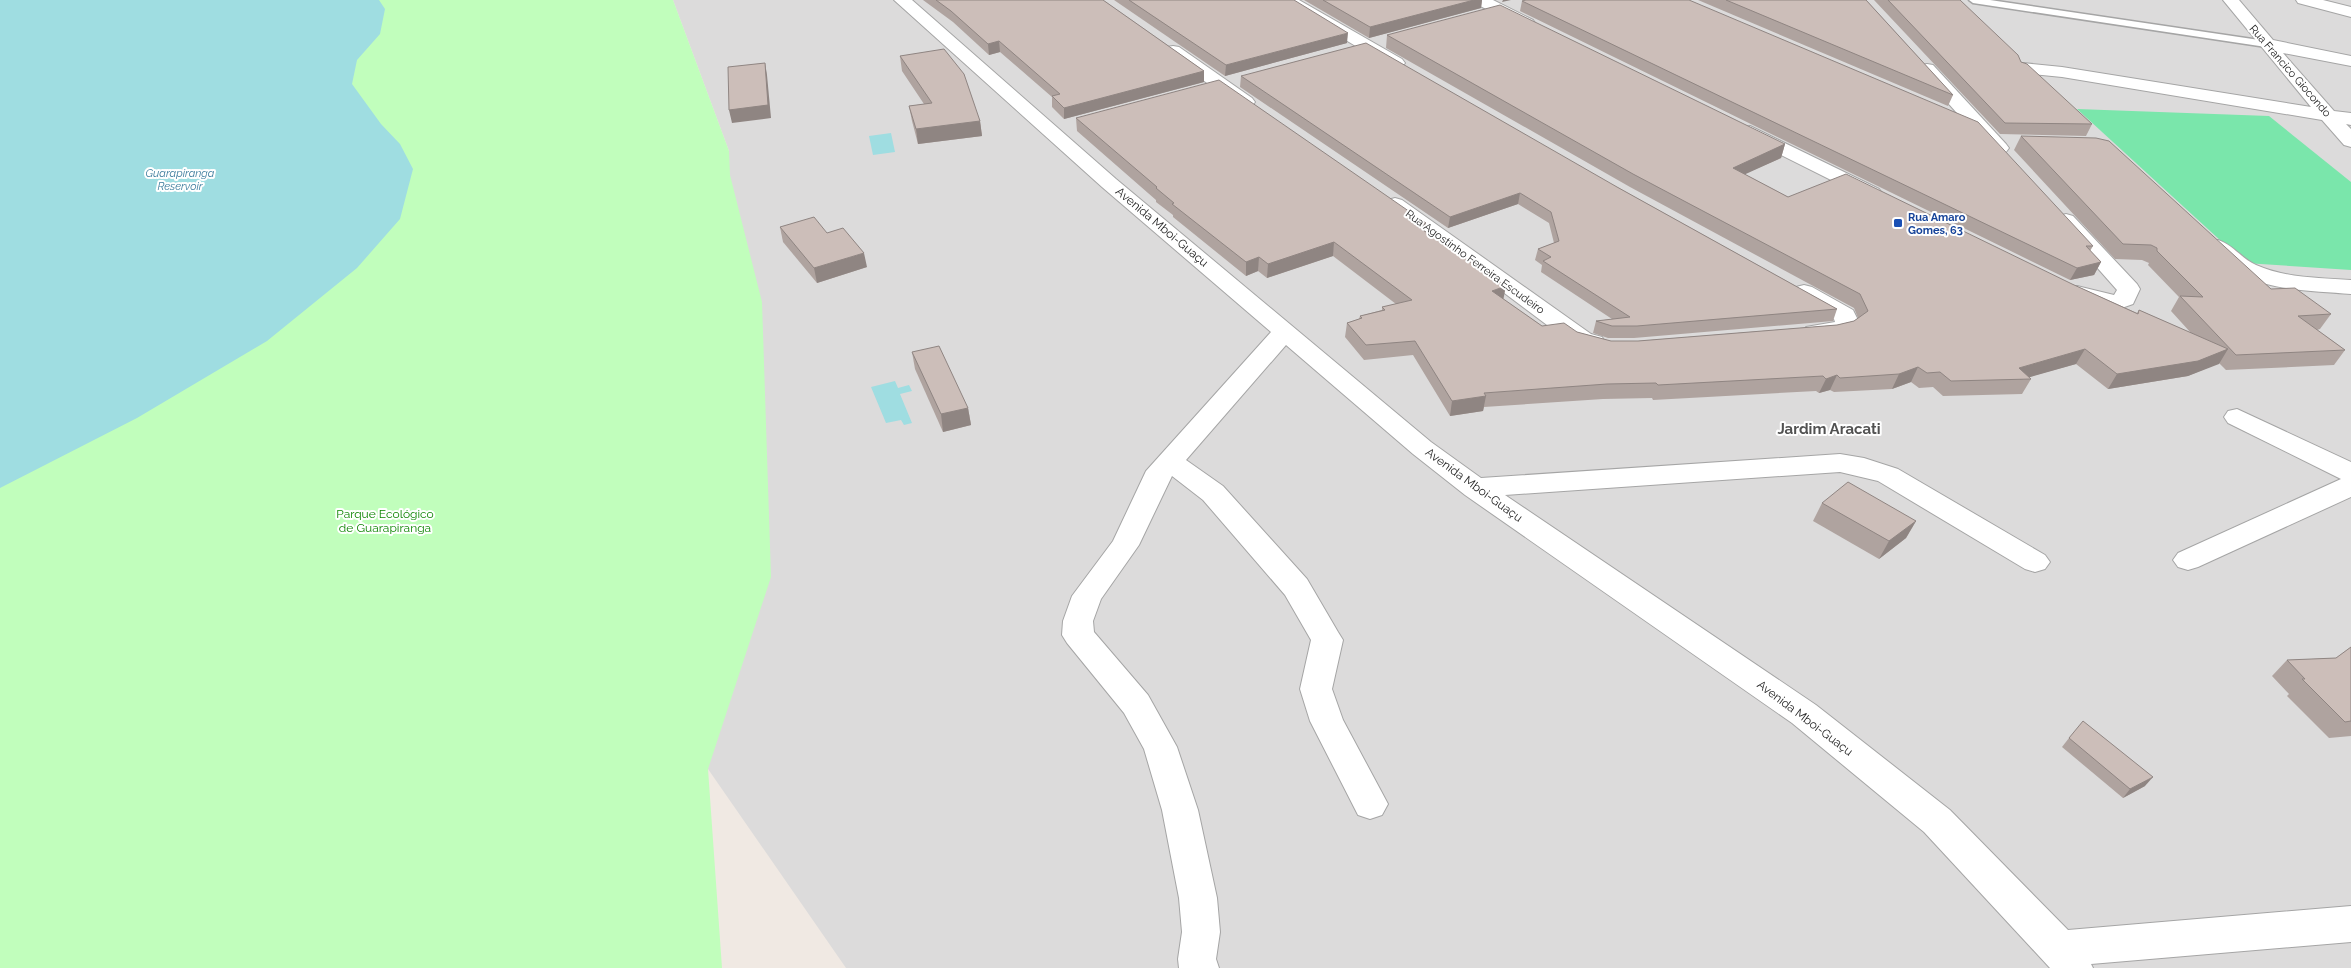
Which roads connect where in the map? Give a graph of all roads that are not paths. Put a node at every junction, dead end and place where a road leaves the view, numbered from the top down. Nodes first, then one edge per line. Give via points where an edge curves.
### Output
1 (902, 0) edge
2 (1288, 0) edge
3 (1480, 0) edge
4 (1973, 0) edge
5 (2231, 0) edge
6 (2304, 0) edge
7 (1528, 2) edge
8 (1500, 10) junction
9 (2351, 12) edge
10 (1471, 18) edge
11 (1543, 31) edge
12 (1156, 39) edge
13 (1376, 43) junction
14 (2266, 44) junction
15 (1339, 53) edge
16 (1917, 58) edge
17 (2351, 61) edge
18 (2023, 68) edge
19 (1409, 70) edge
20 (1262, 112) edge
21 (2326, 113) junction
22 (1946, 114) edge
23 (2351, 119) edge
24 (1735, 124) edge
25 (1988, 136) junction
26 (2351, 141) edge
27 (2022, 142) edge
28 (2014, 164) edge
29 (1377, 192) edge
30 (1887, 200) edge
31 (2054, 208) edge
32 (2200, 230) edge
33 (1785, 282) edge
34 (2060, 286) edge
35 (2351, 287) edge
36 (1285, 331) junction
37 (1792, 334) edge
38 (1611, 347) edge
39 (2237, 417) dead end
40 (1169, 460) junction
41 (2351, 473) edge
42 (2351, 486) edge
43 (1475, 488) junction
44 (2188, 560) dead end
45 (2035, 562) dead end
46 (1370, 804) dead end
47 (2351, 924) edge
48 (2066, 958) edge
49 (1199, 968) edge

1 - 36 street, Avenida Mboi-Guaçu via 1061,127 1108,182
2 - 13 street
3 - 8 street
4 - 14 lane
5 - 14 street, Rua Francico Giocondo
6 - 9 street
7 - 8 street
8 - 10 street
8 - 11 street
12 - 20 street
13 - 15 street
13 - 19 street
14 - 17 street
14 - 21 street, Rua Francico Giocondo
16 - 25 street
18 - 21 street
21 - 23 street
21 - 26 street, Rua Francico Giocondo
22 - 25 street
24 - 30 street
25 - 27 street
25 - 28 street
29 - 38 street, Rua Agostinho Ferreira Escudeiro via 1583,340
31 - 34 street via 2129,289 2125,299 2116,303 2103,302
32 - 35 street via 2236,264 2304,283
33 - 37 street via 1845,315 1848,324 1840,329
36 - 40 street
36 - 43 street, Avenida Mboi-Guaçu via 1422,448
39 - 41 street
40 - 46 street via 1213,493 1296,587 1310,609 1327,640 1316,689 1327,721
40 - 49 street via 1156,477 1125,545 1087,596 1078,620 1078,636 1136,704 1160,747 1180,810 1198,898 1201,932
42 - 44 street
43 - 45 street via 1840,463 1888,475
43 - 48 street, Avenida Mboi-Guaçu via 1804,714 1937,821
47 - 48 street

